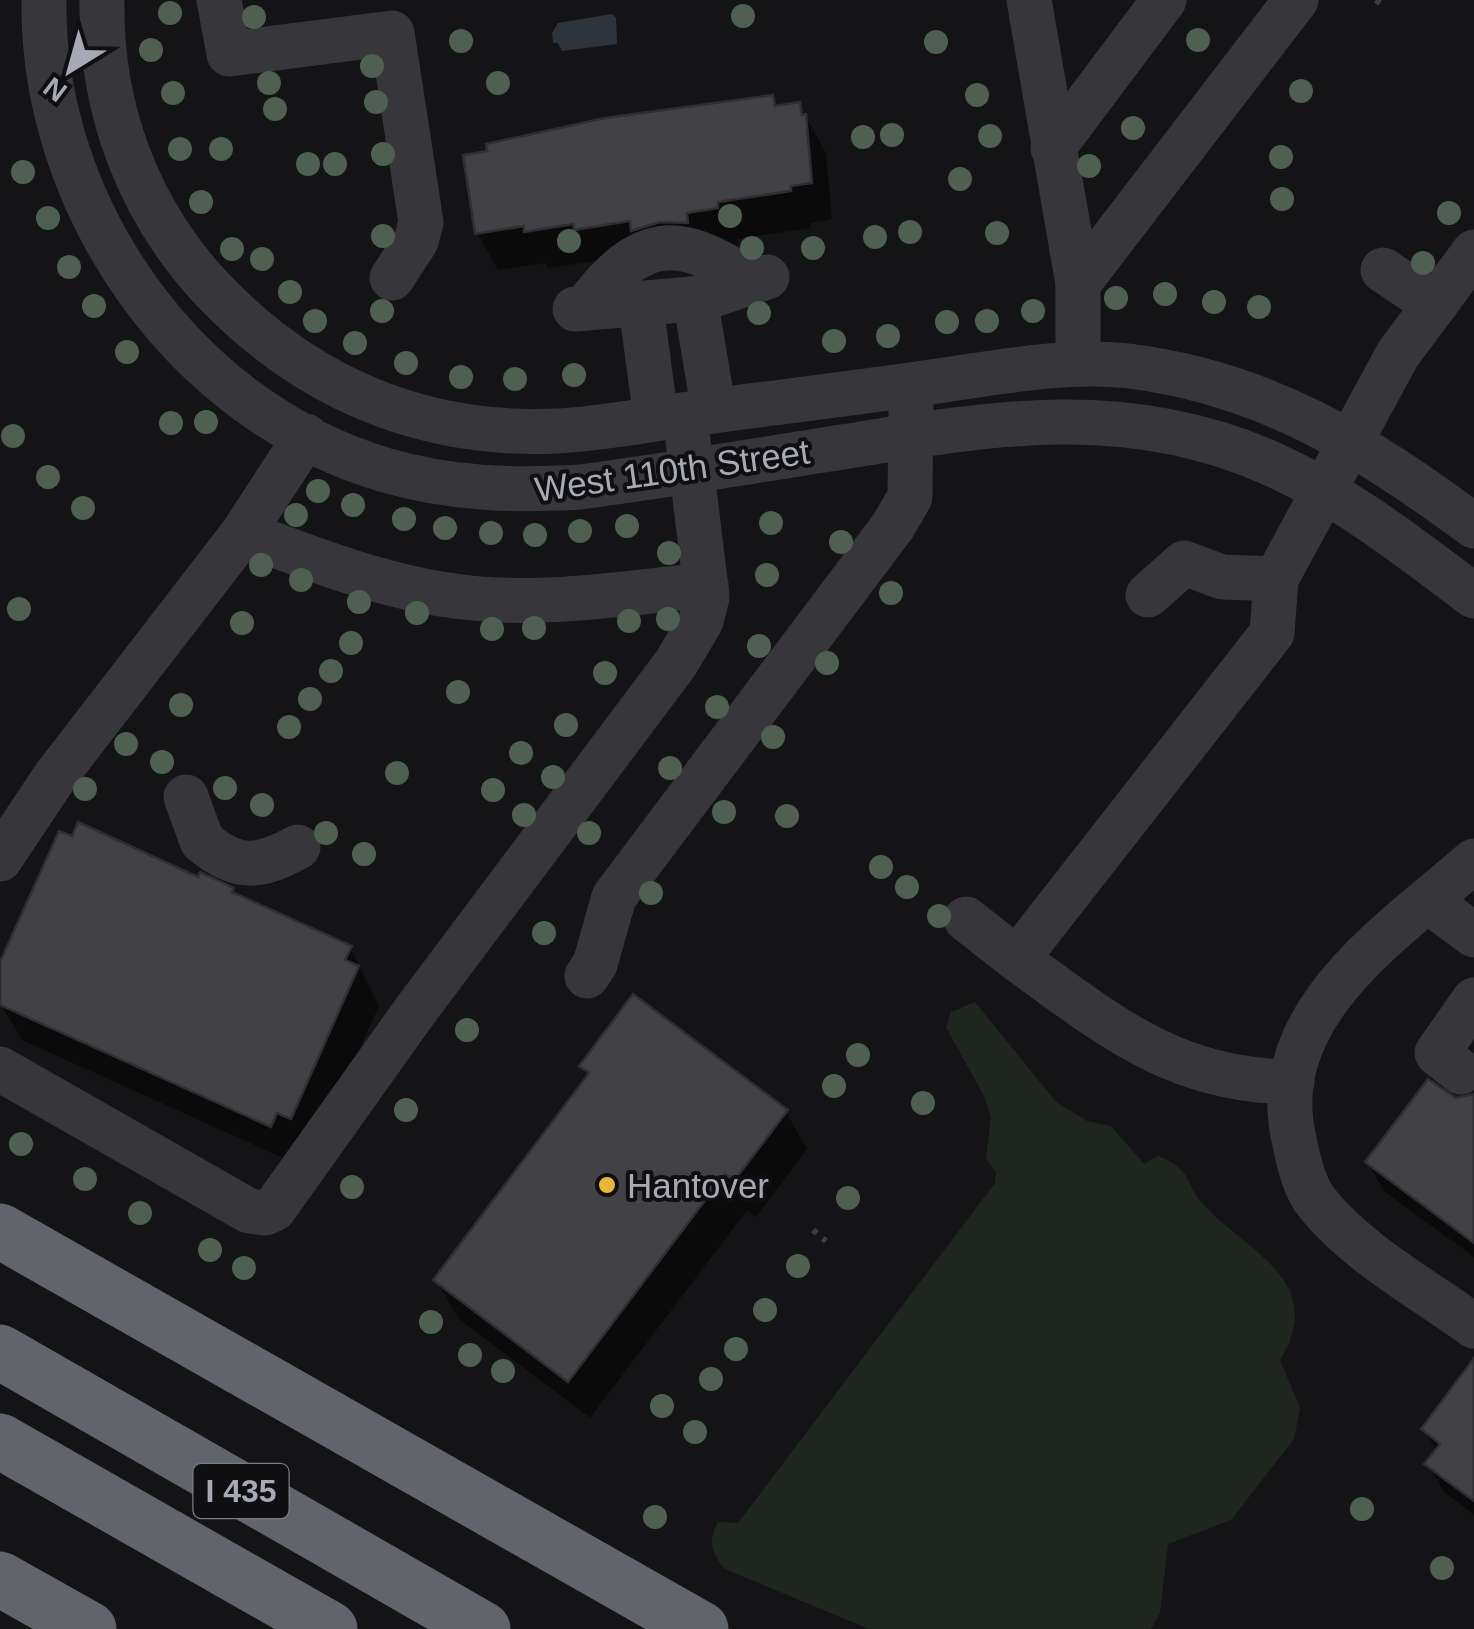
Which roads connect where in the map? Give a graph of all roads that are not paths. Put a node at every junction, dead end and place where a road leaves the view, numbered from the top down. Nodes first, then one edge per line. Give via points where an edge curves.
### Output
1 (44, 0) edge
2 (102, 0) edge
3 (219, 0) edge
4 (1029, 0) edge
5 (1164, 0) edge
6 (1296, 0) edge
7 (1053, 148) junction
8 (1472, 259) edge
9 (1382, 270) dead end
10 (392, 278) dead end
11 (1078, 284) junction
12 (695, 300) junction
13 (1434, 305) junction
14 (641, 306) junction
15 (1078, 364) junction
16 (910, 385) junction
17 (684, 415) junction
18 (306, 436) junction
19 (912, 436) junction
20 (1354, 441) junction
21 (693, 470) junction
22 (1324, 490) junction
23 (1474, 526) edge
24 (243, 533) junction
25 (1276, 579) junction
26 (706, 585) junction
27 (1148, 596) dead end
28 (1474, 596) edge
29 (186, 796) dead end
30 (298, 847) dead end
31 (0, 859) edge
32 (1474, 860) edge
33 (1428, 901) junction
34 (966, 920) dead end
35 (1474, 936) edge
36 (1017, 959) junction
37 (587, 976) dead end
38 (1474, 1000) edge
39 (0, 1069) edge
40 (1461, 1072) dead end
41 (1292, 1082) junction
42 (0, 1231) edge
43 (1474, 1326) edge
44 (0, 1352) edge
45 (0, 1442) edge
46 (0, 1579) edge
47 (652, 1602) junction
48 (89, 1629) edge
49 (330, 1629) edge
50 (483, 1629) edge
51 (701, 1629) edge
52 (738, 1629) edge

1 - 18 street, West 110th Street via 48,82 70,166 101,234 142,296 195,356
2 - 17 street, West 110th Street via 109,96 146,200 197,273 257,333 316,376 435,424 558,431
3 - 10 street via 229,54 392,33 421,222
4 - 7 street
5 - 7 street
6 - 11 street
7 - 11 street
8 - 13 street
9 - 13 street
11 - 15 street
12 - 14 street
12 - 14 street via 759,280 686,247 629,259 580,309
12 - 17 street
13 - 20 street via 1398,354
14 - 17 street
15 - 16 street, West 110th Street
15 - 20 street, West 110th Street via 1128,366 1211,383
16 - 17 street, West 110th Street
16 - 19 street
17 - 21 street
18 - 21 street, West 110th Street via 383,469 462,487 580,488
18 - 24 street
19 - 21 street, West 110th Street
19 - 22 street, West 110th Street via 978,424 1099,420 1209,442
19 - 37 street via 910,497 893,526 614,898
20 - 22 street
20 - 23 street, West 110th Street
21 - 26 street
22 - 25 street
22 - 28 street, West 110th Street
24 - 26 street via 346,571 464,597 552,601
24 - 31 street via 54,778
25 - 27 street via 1222,577 1184,563
25 - 36 street via 1272,633
26 - 39 street via 701,621 676,664 274,1209 249,1211
29 - 30 street via 202,841 239,861 259,866
32 - 33 street
33 - 35 street
33 - 41 street via 1318,1008
34 - 36 street
36 - 41 street via 1132,1042 1240,1082
38 - 40 street via 1436,1054
41 - 43 street via 1290,1123 1316,1202
42 - 47 highway
44 - 50 highway, I 435
45 - 49 highway, I 435
46 - 48 highway
47 - 51 highway
47 - 52 highway

